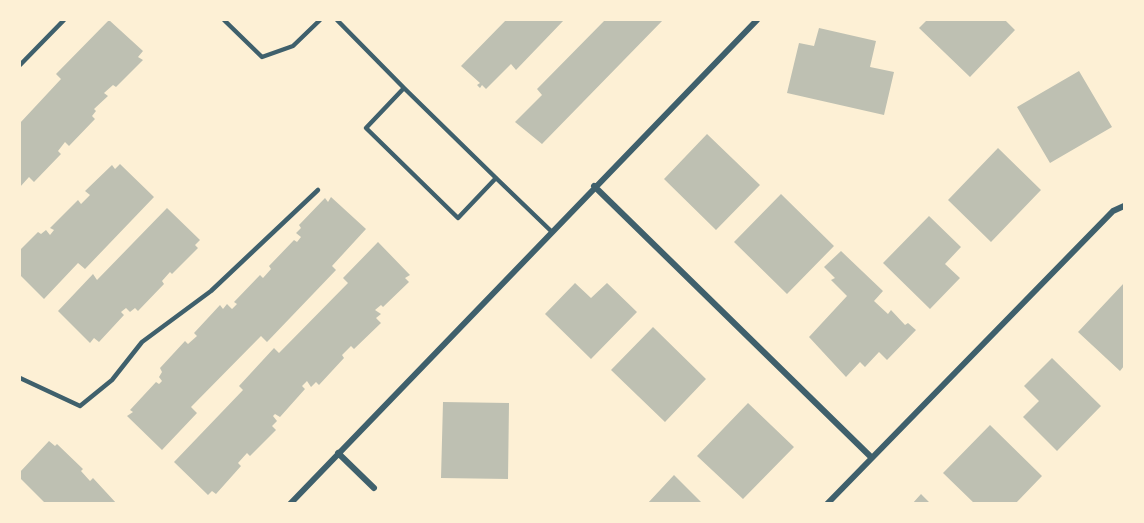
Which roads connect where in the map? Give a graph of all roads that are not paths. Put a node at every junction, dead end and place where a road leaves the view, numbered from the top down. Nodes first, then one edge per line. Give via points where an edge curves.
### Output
1 (64, 20) edge
2 (224, 20) edge
3 (320, 20) edge
4 (337, 20) edge
5 (757, 20) edge
6 (20, 65) edge
7 (404, 88) junction
8 (496, 178) junction
9 (594, 186) junction
10 (318, 190) dead end
11 (1125, 206) edge
12 (551, 231) junction
13 (20, 378) edge
14 (338, 453) junction
15 (872, 458) junction
16 (374, 488) dead end
17 (290, 504) edge
18 (827, 504) edge

1 - 6 lane
2 - 3 lane via 262,57 293,46
4 - 7 lane
5 - 9 street
7 - 8 lane
7 - 8 lane via 366,128 458,218
8 - 12 lane
9 - 12 street
9 - 15 street
10 - 13 lane via 211,291 142,342 112,381 80,406
11 - 15 street via 1113,211
12 - 14 street
14 - 16 street
14 - 17 street
15 - 18 street

